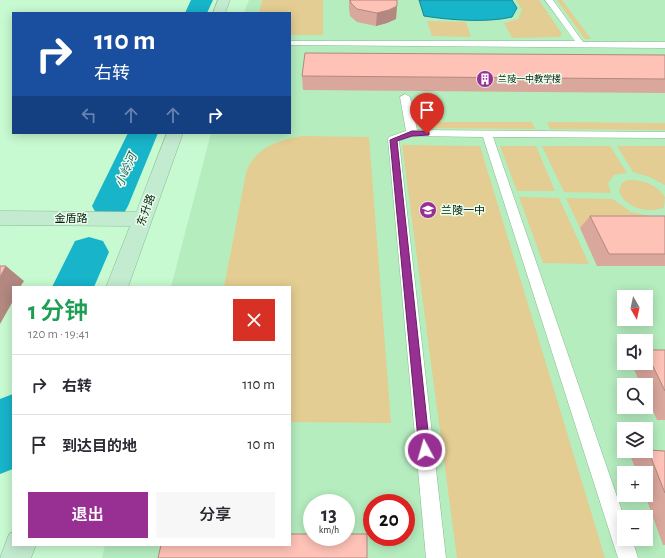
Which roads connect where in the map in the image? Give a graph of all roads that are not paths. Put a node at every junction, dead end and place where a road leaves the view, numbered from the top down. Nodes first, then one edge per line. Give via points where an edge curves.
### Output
1 (224, 0) edge
2 (548, 0) edge
3 (219, 12) edge
4 (291, 44) edge
5 (581, 44) junction
6 (665, 45) edge
7 (405, 97) dead end
8 (412, 133) junction
9 (174, 134) edge
10 (487, 134) junction
11 (665, 135) edge
12 (0, 218) edge
13 (143, 219) junction
14 (117, 286) edge
15 (20, 546) edge
16 (15, 558) edge
17 (436, 558) edge
18 (628, 558) edge

1 - 3 street
2 - 5 lane
4 - 5 lane via 396,47
5 - 6 lane
7 - 8 lane
8 - 10 lane
8 - 17 lane via 393,140
9 - 13 street, 东升路
10 - 11 lane
10 - 18 lane
12 - 13 street, 金盾路
13 - 14 street, 东升路
15 - 16 street

